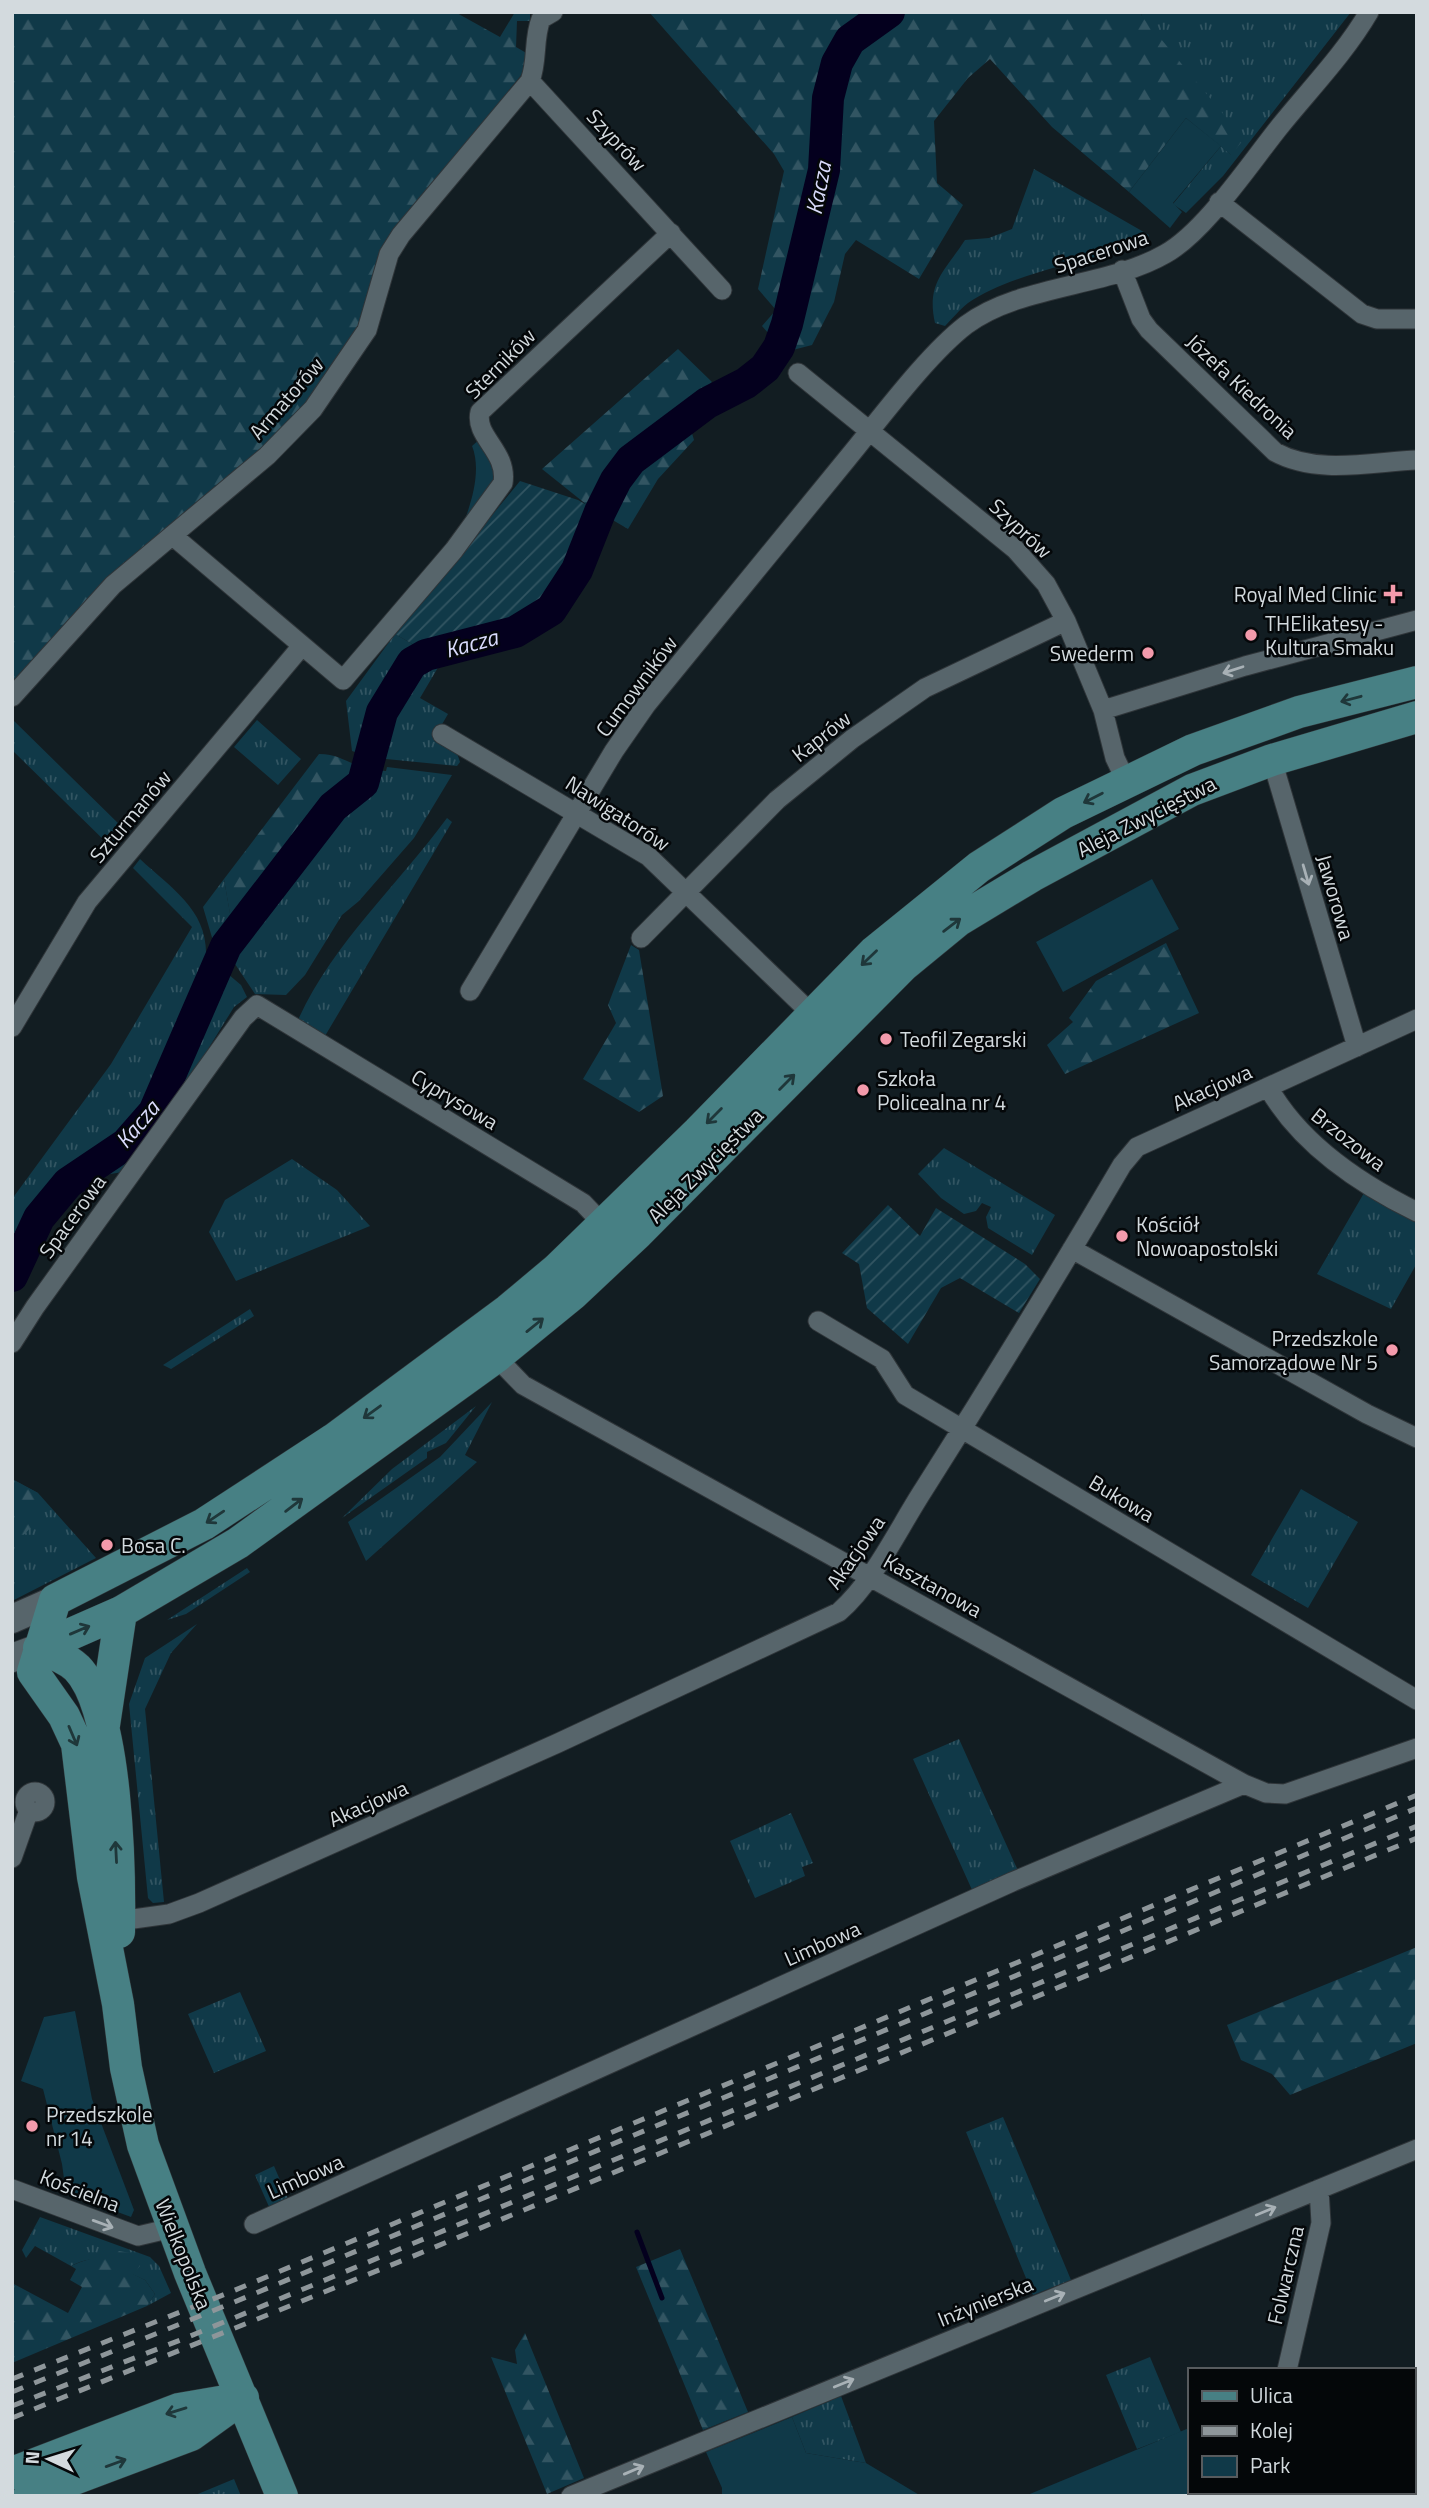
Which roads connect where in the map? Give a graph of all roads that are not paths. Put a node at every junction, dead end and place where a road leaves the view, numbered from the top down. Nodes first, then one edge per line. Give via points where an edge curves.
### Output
1 (553, 12) edge
2 (1369, 12) edge
3 (530, 80) junction
4 (1219, 202) junction
5 (671, 233) junction
6 (1122, 270) junction
7 (722, 290) dead end
8 (1417, 319) edge
9 (798, 373) dead end
10 (871, 430) junction
11 (1417, 460) edge
12 (173, 536) junction
13 (1417, 620) edge
14 (1066, 621) junction
15 (301, 647) junction
16 (1417, 682) edge
17 (12, 697) edge
18 (1103, 710) junction
19 (1417, 717) edge
20 (442, 734) dead end
21 (1272, 760) junction
22 (1126, 781) junction
23 (577, 812) junction
24 (686, 891) junction
25 (641, 938) dead end
26 (470, 992) dead end
27 (812, 1014) junction
28 (279, 1018) joint
29 (1417, 1019) edge
30 (12, 1027) edge
31 (1356, 1046) junction
32 (1268, 1087) junction
33 (1417, 1212) edge
34 (603, 1224) junction
35 (1073, 1249) junction
36 (818, 1321) dead end
37 (12, 1343) edge
38 (496, 1357) junction
39 (962, 1429) junction
40 (1417, 1437) edge
41 (869, 1576) junction
42 (55, 1600) junction
43 (121, 1612) junction
44 (12, 1619) edge
45 (21, 1647) edge
46 (24, 1673) edge
47 (1417, 1700) edge
48 (104, 1728) junction
49 (1417, 1748) edge
50 (1244, 1784) junction
51 (29, 1810) dead end
52 (12, 1858) edge
53 (119, 1920) junction
54 (118, 2004) junction
55 (1417, 2150) edge
56 (12, 2189) edge
57 (1319, 2189) junction
58 (254, 2224) dead end
59 (172, 2228) junction
60 (1287, 2368) edge
61 (243, 2398) junction
62 (12, 2473) edge
63 (29, 2496) edge
64 (282, 2496) edge
65 (571, 2496) edge

1 - 3 street via 541,19 536,30
2 - 4 street, Spacerowa
3 - 5 street, Szyprów
3 - 12 street, Armatorów via 401,235 385,265 367,330 313,409 267,456
4 - 6 street, Spacerowa via 1173,249
4 - 8 street via 1362,314 1377,319
5 - 7 street, Szyprów
5 - 15 street, Sterników via 480,412 479,426 501,457 503,483 454,550 343,680
6 - 10 street, Spacerowa via 997,309 968,324
6 - 11 street, Józefa Kiedronia via 1140,319 1149,330 1275,452 1317,465
9 - 10 street, Szyprów
10 - 14 street, Szyprów via 1015,549 1045,584
10 - 23 street, Cumowników via 646,705
12 - 15 street
12 - 17 street, Armatorów via 113,585
13 -> 18 street
14 - 18 street, Szyprów
14 - 24 street, Kaprów via 925,688 852,739 777,800
15 - 30 street, Szturmanów via 87,902
16 -> 22 main road, Aleja Zwycięstwa via 1240,732
18 - 22 street, Szyprów
19 - 21 main road, Aleja Zwycięstwa
20 - 23 street, Nawigatorów
21 -> 31 street, Jaworowa
38 -> 21 main road, Aleja Zwycięstwa via 629,1241 930,942 989,901 1145,814 1192,790
22 -> 27 main road, Aleja Zwycięstwa via 1063,813 979,867 892,936
23 - 24 street, Nawigatorów via 648,856
23 - 26 street, Cumowników
24 - 25 street, Kaprów
24 - 27 street, Nawigatorów
27 -> 34 main road, Aleja Zwycięstwa
28 - 34 street, Cyprysowa via 583,1203
28 - 37 street, Spacerowa via 257,1005 243,1018
29 - 31 street, Akacjowa
31 - 32 street, Akacjowa
32 - 33 street, Brzozowa via 1309,1141
32 - 35 street, Akacjowa via 1137,1147
34 -> 42 main road, Aleja Zwycięstwa via 508,1310 334,1439 204,1524
35 - 39 street, Akacjowa
35 - 40 street
36 - 39 street, Bukowa via 882,1359 905,1395
38 - 41 street, Kasztanowa via 523,1385
43 -> 38 main road, Aleja Zwycięstwa via 279,1517
39 - 41 street, Akacjowa
39 - 47 street, Bukowa
41 - 50 street, Kasztanowa
41 - 53 street, Akacjowa via 839,1612 803,1631 199,1903 169,1914
42 - 44 main road, Aleja Zwycięstwa
42 - 45 main road, Wielkopolska
45 -> 43 main road, Aleja Zwycięstwa
43 - 48 main road, Wielkopolska
45 - 46 main road, Wielkopolska via 33,1672
45 - 48 main road, Wielkopolska via 60,1655 78,1669
46 -> 54 main road, Wielkopolska via 64,1716 77,1744 93,1877
53 -> 48 main road, Wielkopolska via 113,1790
49 - 50 street via 1285,1794 1266,1793
50 - 58 street, Limbowa via 1012,1882
51 - 52 street
53 - 54 main road, Wielkopolska
54 - 59 main road, Wielkopolska via 134,2105
55 - 57 street, Inżynierska
56 -> 59 street, Kościelna via 138,2236
57 - 60 street, Folwarczna via 1321,2223
65 -> 57 street, Inżynierska
59 - 61 main road, Wielkopolska
61 -> 62 main road via 179,2409
63 -> 61 main road via 191,2435
61 - 64 main road, Wielkopolska

